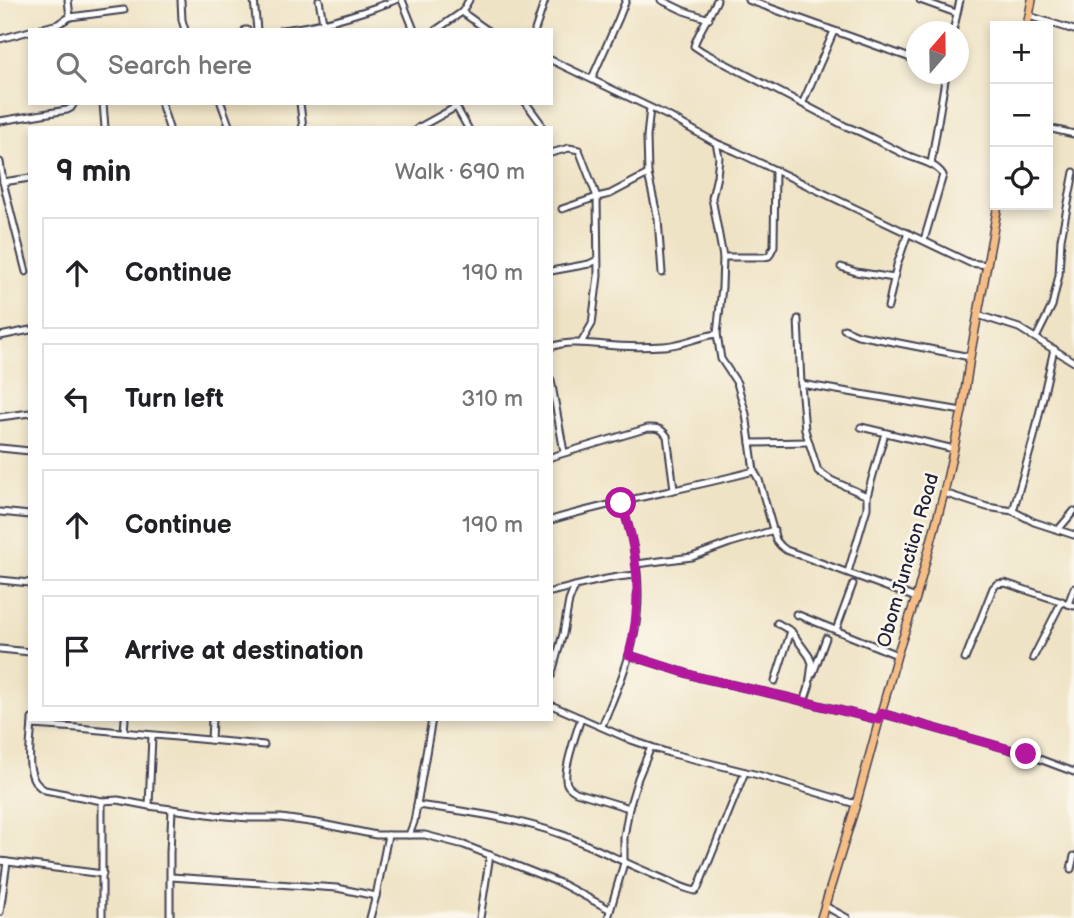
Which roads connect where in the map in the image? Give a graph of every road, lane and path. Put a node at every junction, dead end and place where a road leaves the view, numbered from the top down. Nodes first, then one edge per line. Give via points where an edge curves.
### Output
1 (68, 0) edge
2 (181, 0) edge
3 (254, 0) edge
4 (319, 0) edge
5 (396, 0) edge
6 (402, 0) edge
7 (469, 0) edge
8 (545, 0) edge
9 (626, 0) edge
10 (661, 0) edge
11 (718, 0) edge
12 (748, 0) edge
13 (920, 0) edge
14 (960, 0) edge
15 (1032, 0) edge
16 (124, 10) dead end
17 (462, 12) junction
18 (956, 13) junction
19 (1029, 16) junction
20 (70, 17) junction
21 (709, 19) junction
22 (955, 21) edge
23 (1028, 21) edge
24 (323, 22) junction
25 (60, 27) edge
26 (184, 28) edge
27 (257, 28) edge
28 (295, 28) edge
29 (413, 28) edge
30 (439, 28) edge
31 (484, 28) edge
32 (536, 28) edge
33 (1074, 30) edge
34 (834, 31) junction
35 (28, 32) edge
36 (0, 39) edge
37 (906, 56) edge
38 (553, 61) edge
39 (592, 78) junction
40 (944, 84) edge
41 (803, 102) junction
42 (73, 105) edge
43 (103, 105) edge
44 (162, 105) edge
45 (222, 105) edge
46 (300, 105) edge
47 (455, 105) edge
48 (527, 105) edge
49 (650, 108) junction
50 (0, 121) edge
51 (105, 126) edge
52 (168, 126) edge
53 (229, 126) edge
54 (303, 126) edge
55 (421, 126) edge
56 (467, 126) edge
57 (541, 126) edge
58 (1053, 129) edge
59 (1074, 134) edge
60 (716, 144) junction
61 (553, 152) edge
62 (0, 162) edge
63 (931, 164) junction
64 (775, 170) junction
65 (1074, 172) edge
66 (648, 173) junction
67 (28, 178) edge
68 (3, 182) junction
69 (597, 197) junction
70 (562, 209) dead end
71 (997, 210) edge
72 (908, 233) junction
73 (924, 240) junction
74 (723, 257) junction
75 (597, 260) junction
76 (987, 265) junction
77 (841, 267) dead end
78 (553, 271) edge
79 (26, 272) dead end
80 (662, 273) dead end
81 (894, 278) junction
82 (887, 307) dead end
83 (978, 315) junction
84 (798, 319) dead end
85 (844, 329) dead end
86 (28, 330) edge
87 (717, 334) junction
88 (0, 337) edge
89 (1036, 338) junction
90 (581, 342) junction
91 (553, 346) edge
92 (1054, 349) junction
93 (970, 357) junction
94 (1074, 362) edge
95 (801, 384) junction
96 (553, 391) edge
97 (962, 411) junction
98 (28, 413) edge
99 (0, 417) edge
100 (861, 427) dead end
101 (886, 433) junction
102 (809, 442) junction
103 (750, 443) junction
104 (0, 449) edge
105 (954, 449) junction
106 (28, 451) edge
107 (564, 453) junction
108 (553, 456) edge
109 (754, 471) junction
110 (674, 489) junction
111 (944, 493) junction
112 (867, 496) junction
113 (621, 503) junction
114 (1074, 510) edge
115 (0, 512) edge
116 (1013, 512) junction
117 (28, 515) edge
118 (553, 519) edge
119 (774, 530) junction
120 (1058, 530) junction
121 (1074, 535) edge
122 (635, 564) junction
123 (848, 572) junction
124 (637, 575) junction
125 (0, 580) edge
126 (28, 583) edge
127 (853, 584) dead end
128 (575, 586) junction
129 (1074, 588) edge
130 (563, 589) junction
131 (553, 592) edge
132 (916, 598) junction
133 (569, 601) junction
134 (1068, 603) edge
135 (796, 614) dead end
136 (777, 623) dead end
137 (836, 629) junction
138 (791, 631) junction
139 (826, 638) dead end
140 (0, 649) edge
141 (28, 652) edge
142 (897, 654) junction
143 (629, 655) junction
144 (1034, 658) dead end
145 (965, 659) dead end
146 (553, 669) edge
147 (775, 681) dead end
148 (809, 687) junction
149 (804, 702) junction
150 (553, 706) edge
151 (880, 716) junction
152 (581, 718) junction
153 (125, 721) edge
154 (212, 721) edge
155 (432, 721) edge
156 (32, 722) edge
157 (602, 726) junction
158 (124, 733) junction
159 (152, 736) junction
160 (211, 740) junction
161 (264, 745) dead end
162 (651, 747) junction
163 (745, 772) junction
164 (1074, 772) edge
165 (102, 801) junction
166 (857, 801) junction
167 (417, 804) junction
168 (149, 806) junction
169 (629, 808) junction
170 (172, 809) junction
171 (415, 822) junction
172 (387, 835) junction
173 (409, 835) junction
174 (425, 835) junction
175 (490, 855) junction
176 (1074, 856) edge
177 (3, 862) edge
178 (624, 863) junction
179 (1072, 869) dead end
180 (103, 874) junction
181 (171, 877) junction
182 (376, 896) junction
183 (825, 906) junction
184 (609, 909) junction
185 (0, 912) edge
186 (102, 918) edge
187 (170, 918) edge
188 (370, 918) edge
189 (480, 918) edge
190 (608, 918) edge
191 (821, 918) edge
192 (847, 918) edge

1 - 20 street
2 - 26 street
3 - 27 street
4 - 24 street
5 - 24 street
6 - 29 street
7 - 17 street
8 - 32 street
9 - 39 street
10 - 21 street
11 - 21 street
12 - 34 street
13 - 18 street
14 - 18 street
15 - 19 main road
16 - 20 street
17 - 30 street
17 - 31 street
18 - 22 street
19 - 23 main road
19 - 33 street
20 - 25 street
21 - 41 street via 694,46
24 - 28 street
34 - 37 street
34 - 41 street
35 - 36 street
38 - 39 street
39 - 49 street
40 - 63 street
41 - 63 street
42 - 50 street via 67,110
43 - 51 street
44 - 52 street
45 - 53 street
46 - 54 street
47 - 55 street
47 - 56 street
48 - 57 street
49 - 60 street
49 - 66 street
58 - 59 street
60 - 64 street
60 - 74 street via 718,167 712,198
61 - 69 street via 579,150
62 - 68 street
63 - 73 street via 943,175
64 - 72 street
64 - 74 street via 772,251 764,257
65 - 89 street via 1052,306
66 - 69 street
66 - 80 street via 659,219
67 - 68 street
68 - 79 street
69 - 70 street
69 - 75 street
71 - 76 main road, Obom Junction Road
72 - 73 street
72 - 81 street
73 - 76 street via 970,263
74 - 87 street
75 - 78 street
75 - 90 street via 592,324
76 - 83 main road, Obom Junction Road
77 - 81 street
81 - 82 street
83 - 89 street
83 - 93 main road, Obom Junction Road
84 - 95 street
85 - 93 street
86 - 88 street
87 - 90 street via 665,346
87 - 103 street via 721,359 737,383
89 - 92 street
90 - 91 street
92 - 94 street
92 - 116 street
93 - 97 main road, Obom Junction Road
95 - 97 street
95 - 102 street
96 - 107 street
97 - 105 main road, Obom Junction Road
98 - 99 street
100 - 101 street
101 - 105 street
101 - 112 street
102 - 103 street
102 - 112 street via 818,471
103 - 109 street
104 - 106 street
105 - 111 main road, Obom Junction Road
107 - 108 street
107 - 110 street via 658,428 667,436
109 - 110 street
109 - 119 street
110 - 113 street
111 - 116 street
111 - 132 main road, Obom Junction Road
112 - 123 street
113 - 118 street
113 - 122 street
114 - 120 street
115 - 117 street
116 - 120 street
119 - 122 street via 692,557
119 - 123 street via 786,550
120 - 121 street
122 - 124 street
123 - 132 street
124 - 128 street
124 - 143 street via 635,633
125 - 126 street
127 - 137 street
128 - 130 street
128 - 133 street
129 - 134 street
130 - 131 street
130 - 133 street
132 - 142 main road, Obom Junction Road
133 - 146 street
134 - 144 street
134 - 145 street via 997,584
135 - 137 street
136 - 138 street
137 - 142 street
138 - 147 street
138 - 148 street via 811,659
139 - 148 street
140 - 141 street
142 - 151 main road, Obom Junction Road
143 - 149 street
143 - 157 street
148 - 149 street
149 - 151 street
150 - 152 street
151 - 164 street via 1026,754
151 - 166 main road, Obom Junction Road
152 - 157 street
152 - 169 street via 565,780 568,787
153 - 158 street
154 - 160 street
155 - 167 street
156 - 158 street
156 - 165 street via 30,763 37,787
157 - 162 street
158 - 159 street
159 - 160 street
159 - 168 street
160 - 161 street
162 - 163 street
162 - 169 street
163 - 166 street
163 - 178 street via 695,891
165 - 168 street
165 - 180 street
166 - 183 main road, Obom Junction Road
167 - 171 street
167 - 178 street via 548,831
168 - 170 street
169 - 178 street
170 - 172 street via 281,818
170 - 181 street
171 - 173 street
171 - 174 street
172 - 173 street
172 - 182 street
173 - 174 street
174 - 175 street
175 - 184 street
175 - 189 street
176 - 179 street
177 - 180 street
177 - 185 street
178 - 184 street
180 - 186 street
181 - 182 street via 337,888
181 - 187 street
182 - 188 street
183 - 191 main road, Obom Junction Road
183 - 192 street
184 - 190 street

